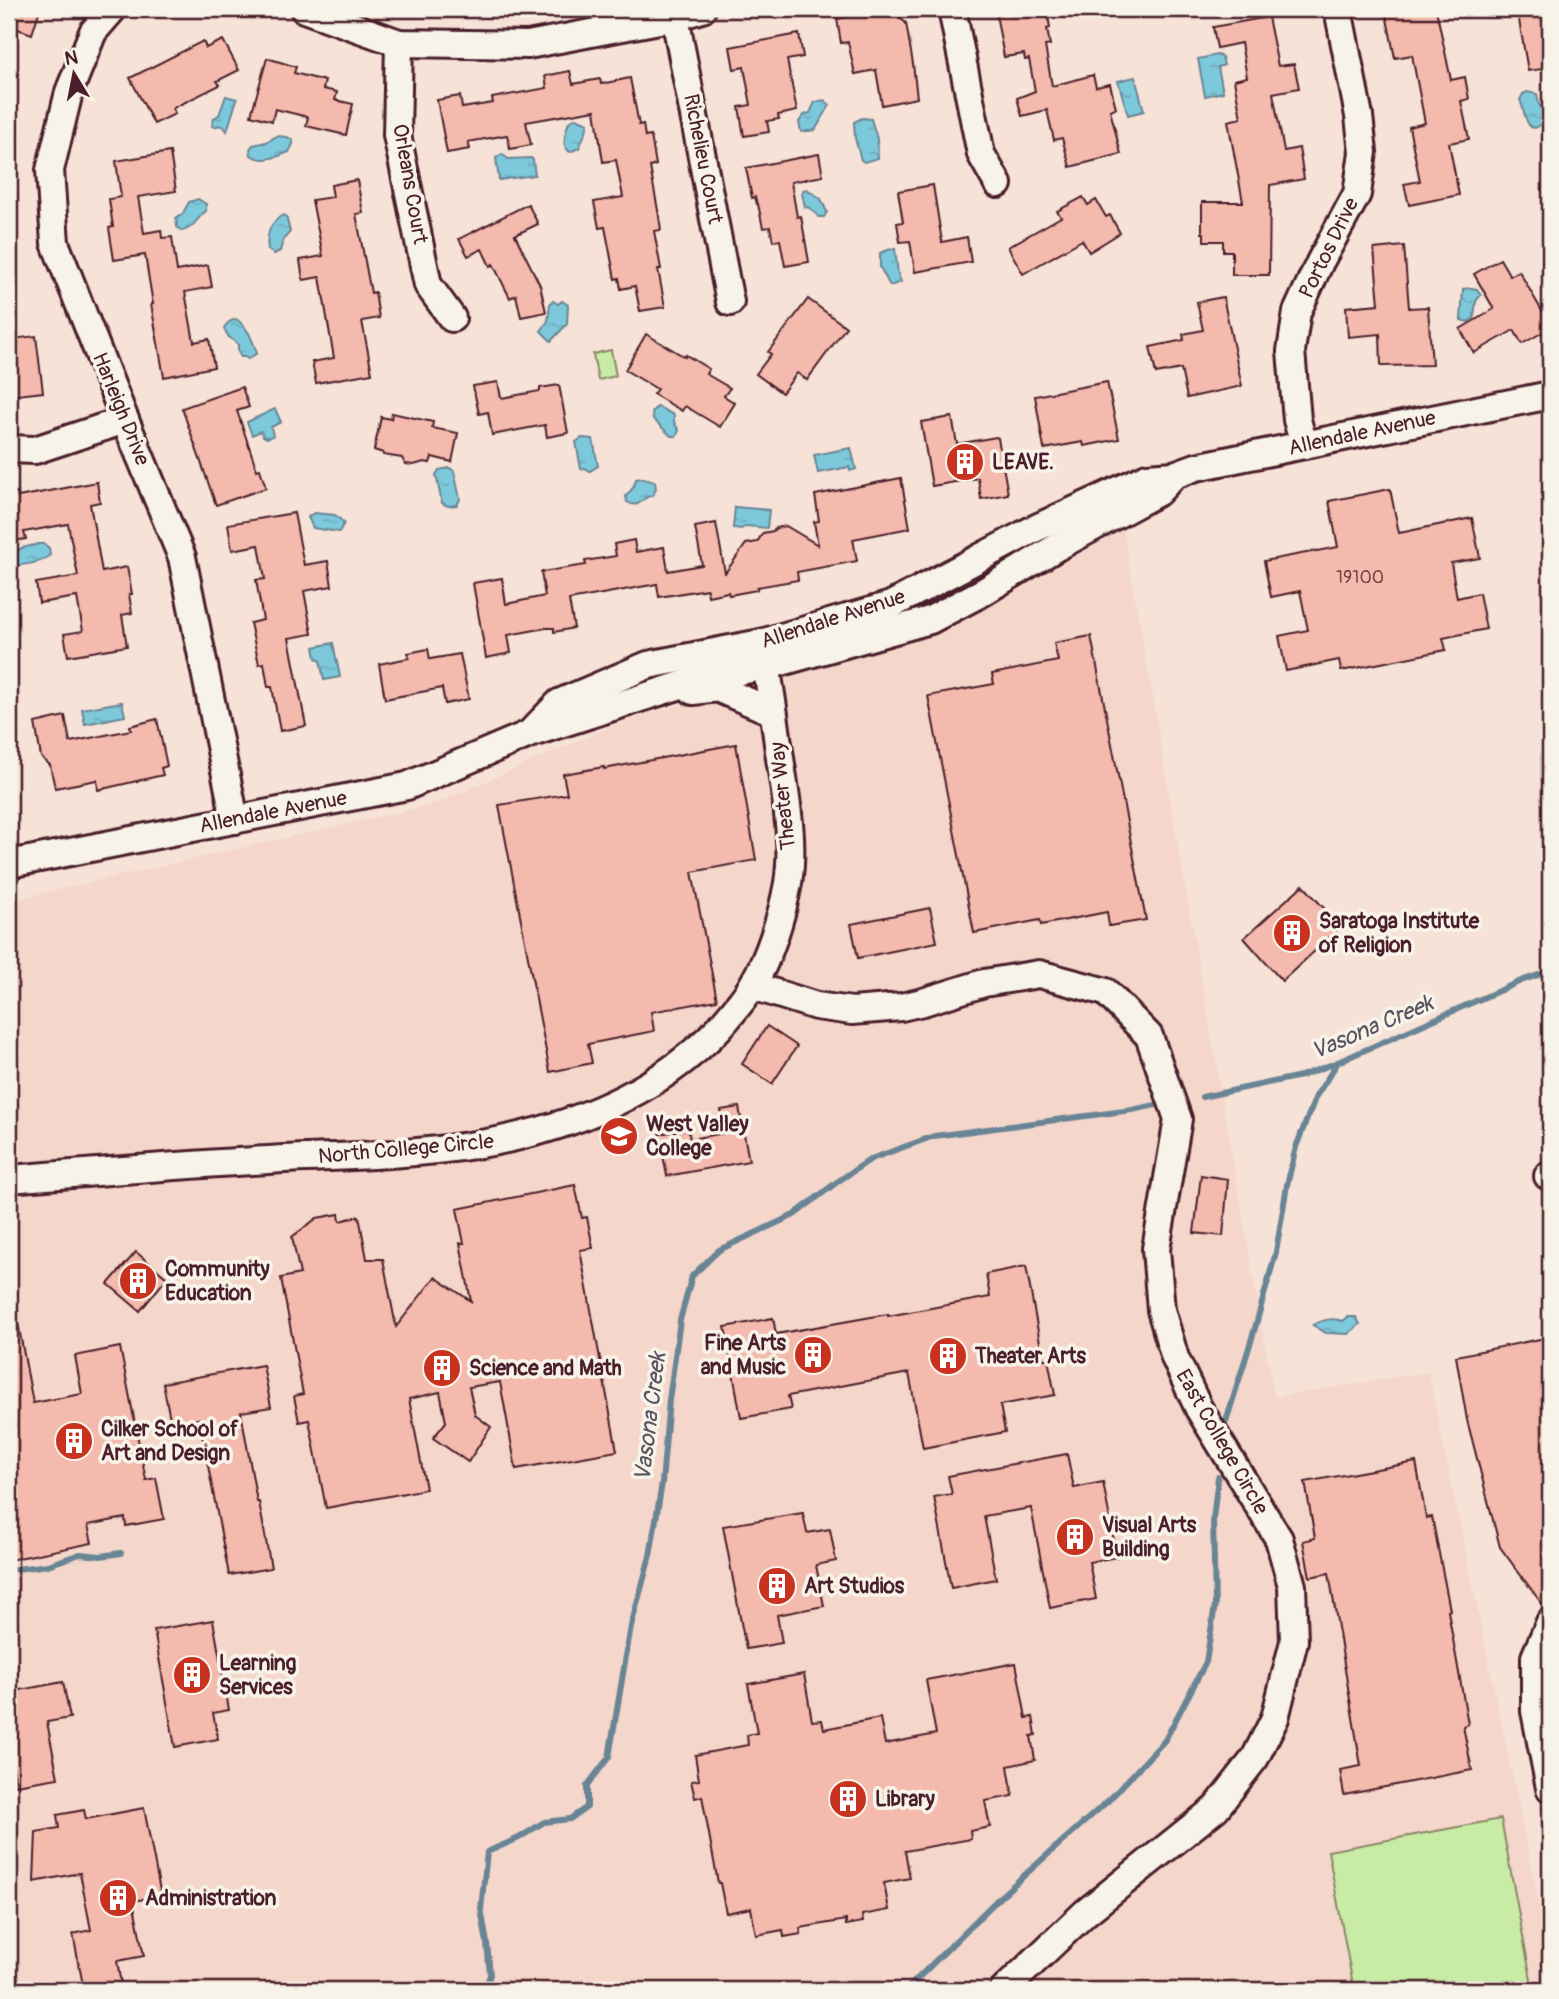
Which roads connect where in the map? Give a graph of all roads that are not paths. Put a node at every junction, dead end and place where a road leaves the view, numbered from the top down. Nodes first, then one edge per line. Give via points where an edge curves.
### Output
1 (113, 9) edge
2 (304, 9) edge
3 (702, 9) edge
4 (952, 9) edge
5 (1338, 9) edge
6 (675, 17) junction
7 (399, 43) junction
8 (998, 184) dead end
9 (730, 302) dead end
10 (452, 318) dead end
11 (1550, 395) edge
12 (125, 420) junction
13 (1304, 445) junction
14 (9, 449) edge
15 (764, 655) junction
16 (646, 697) junction
17 (773, 712) junction
18 (529, 734) junction
19 (235, 820) junction
20 (9, 864) edge
21 (753, 986) junction
22 (9, 1179) edge
23 (1550, 1622) edge
24 (1550, 1788) edge
25 (1004, 1990) edge

1 - 12 street, Harleigh Drive via 93,33 69,92 50,170 55,243
2 - 7 street
3 - 6 street
4 - 8 street via 981,154
5 - 13 street, Portos Drive via 1363,152 1357,194 1297,312 1291,351 1297,420
6 - 7 street via 528,45
6 - 9 street, Richelieu Court
7 - 10 street, Orleans Court via 397,135 428,285
11 - 13 street, Allendale Avenue
12 - 14 street via 35,450
12 - 19 street, Harleigh Drive via 182,557
13 - 15 street, Allendale Avenue via 1147,477 1034,529 891,606
15 - 16 street, Allendale Avenue
15 - 17 street, Theater Way
15 - 18 street, Allendale Avenue via 648,666 559,703
16 - 17 street via 717,688
16 - 18 street, Allendale Avenue
17 - 21 street, Theater Way via 790,860 780,916
18 - 19 street, Allendale Avenue via 407,786
19 - 20 street, Allendale Avenue
21 - 22 street, North College Circle via 706,1042 684,1060 610,1105 537,1132 395,1153
21 - 25 street, East College Circle via 816,1006 852,1011 901,1007 984,983 1039,974 1106,992 1149,1036 1178,1119 1156,1250 1161,1310 1175,1358 1199,1409 1279,1539 1292,1586 1294,1641 1275,1718 1255,1758 1216,1808 1085,1913
23 - 24 street via 1535,1657 1535,1711

